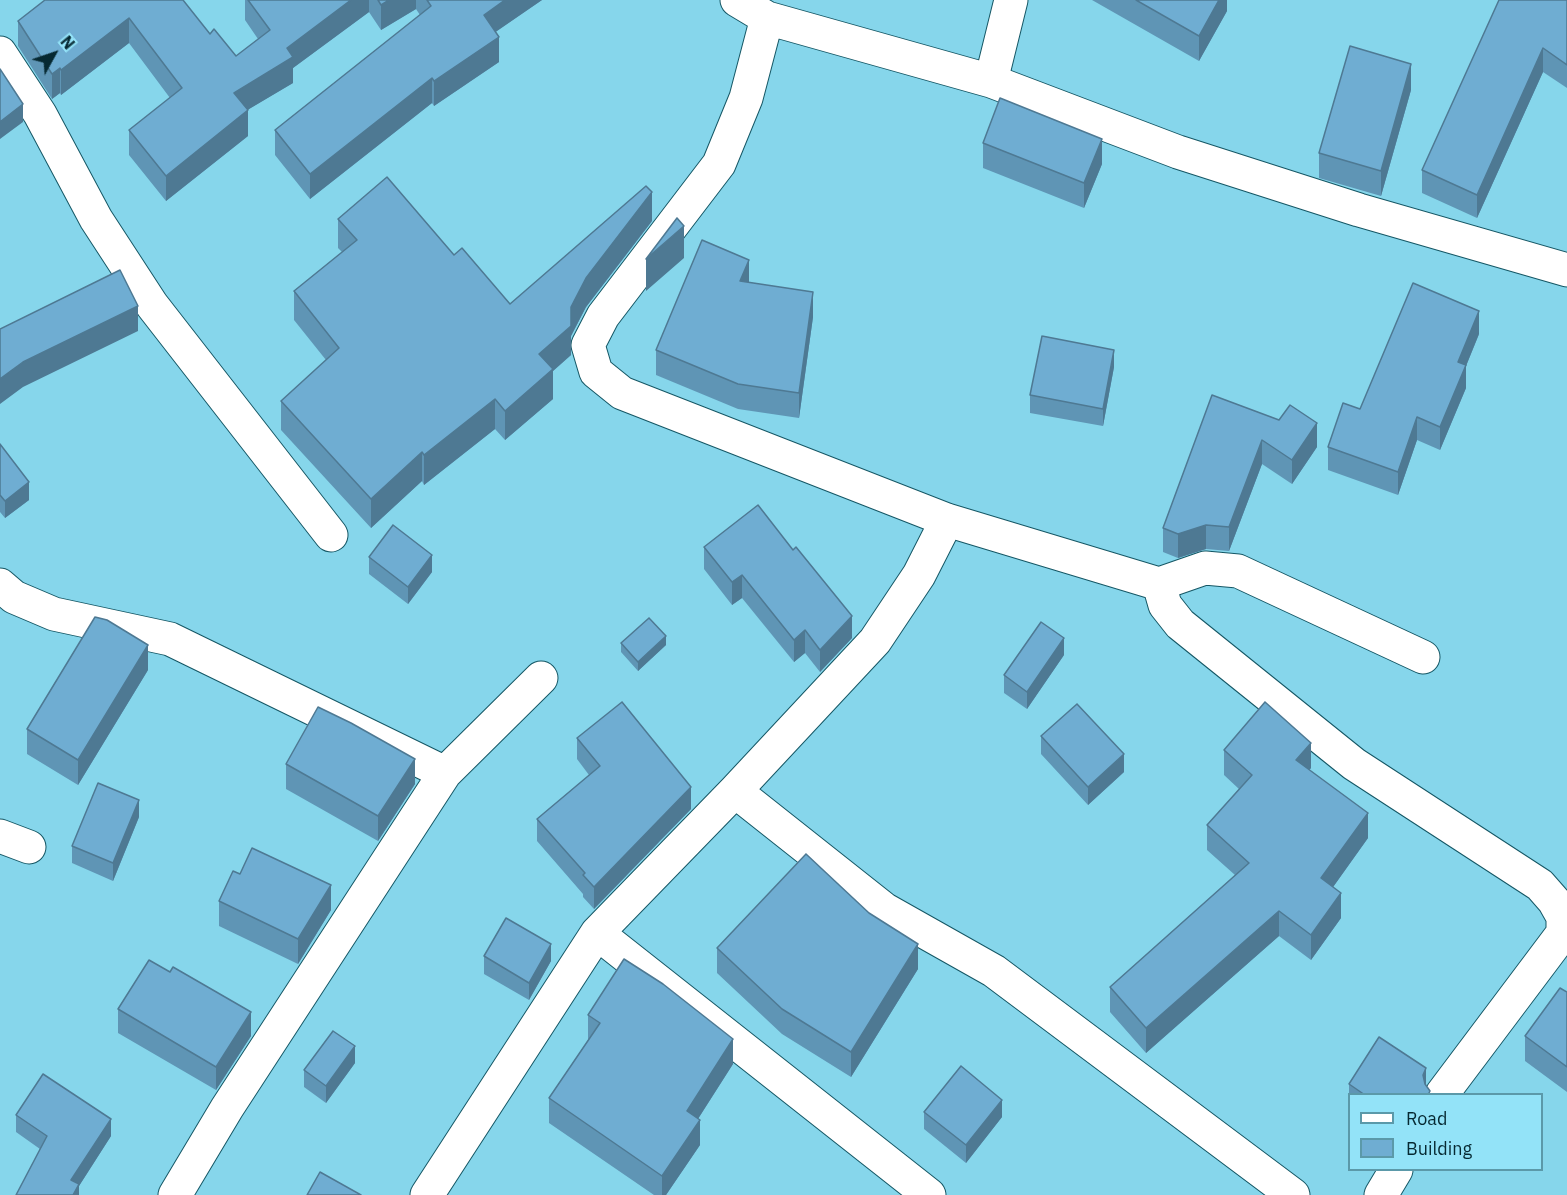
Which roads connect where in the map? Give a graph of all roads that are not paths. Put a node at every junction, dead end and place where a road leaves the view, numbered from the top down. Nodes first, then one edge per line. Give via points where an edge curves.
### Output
1 (737, 0) edge
2 (1011, 0) edge
3 (767, 18) junction
4 (0, 53) edge
5 (991, 81) junction
6 (1567, 270) edge
7 (947, 520) junction
8 (331, 535) dead end
9 (1159, 584) junction
10 (0, 585) edge
11 (1423, 657) dead end
12 (541, 678) dead end
13 (446, 773) junction
14 (735, 791) junction
15 (597, 933) junction
16 (1443, 1093) edge
17 (1395, 1171) edge
18 (174, 1195) edge
19 (427, 1195) edge
20 (929, 1195) edge
21 (1293, 1195) edge
22 (1381, 1195) edge

1 - 3 street
2 - 5 street
3 - 5 street
3 - 7 street via 746,98 719,164 603,316 588,345 596,372 622,393
4 - 8 street via 39,114 96,219 152,305
5 - 6 street via 1189,155 1359,210
7 - 9 street
7 - 14 street via 919,575 874,641
9 - 11 street via 1205,568 1238,571
9 - 16 street via 1164,605 1180,624 1354,764 1540,885 1563,917 1563,933
10 - 13 street via 14,597 54,614 170,639
12 - 13 street
13 - 18 street
14 - 15 street
14 - 21 street via 884,909 994,971
15 - 19 street
15 - 20 street
17 - 22 street

